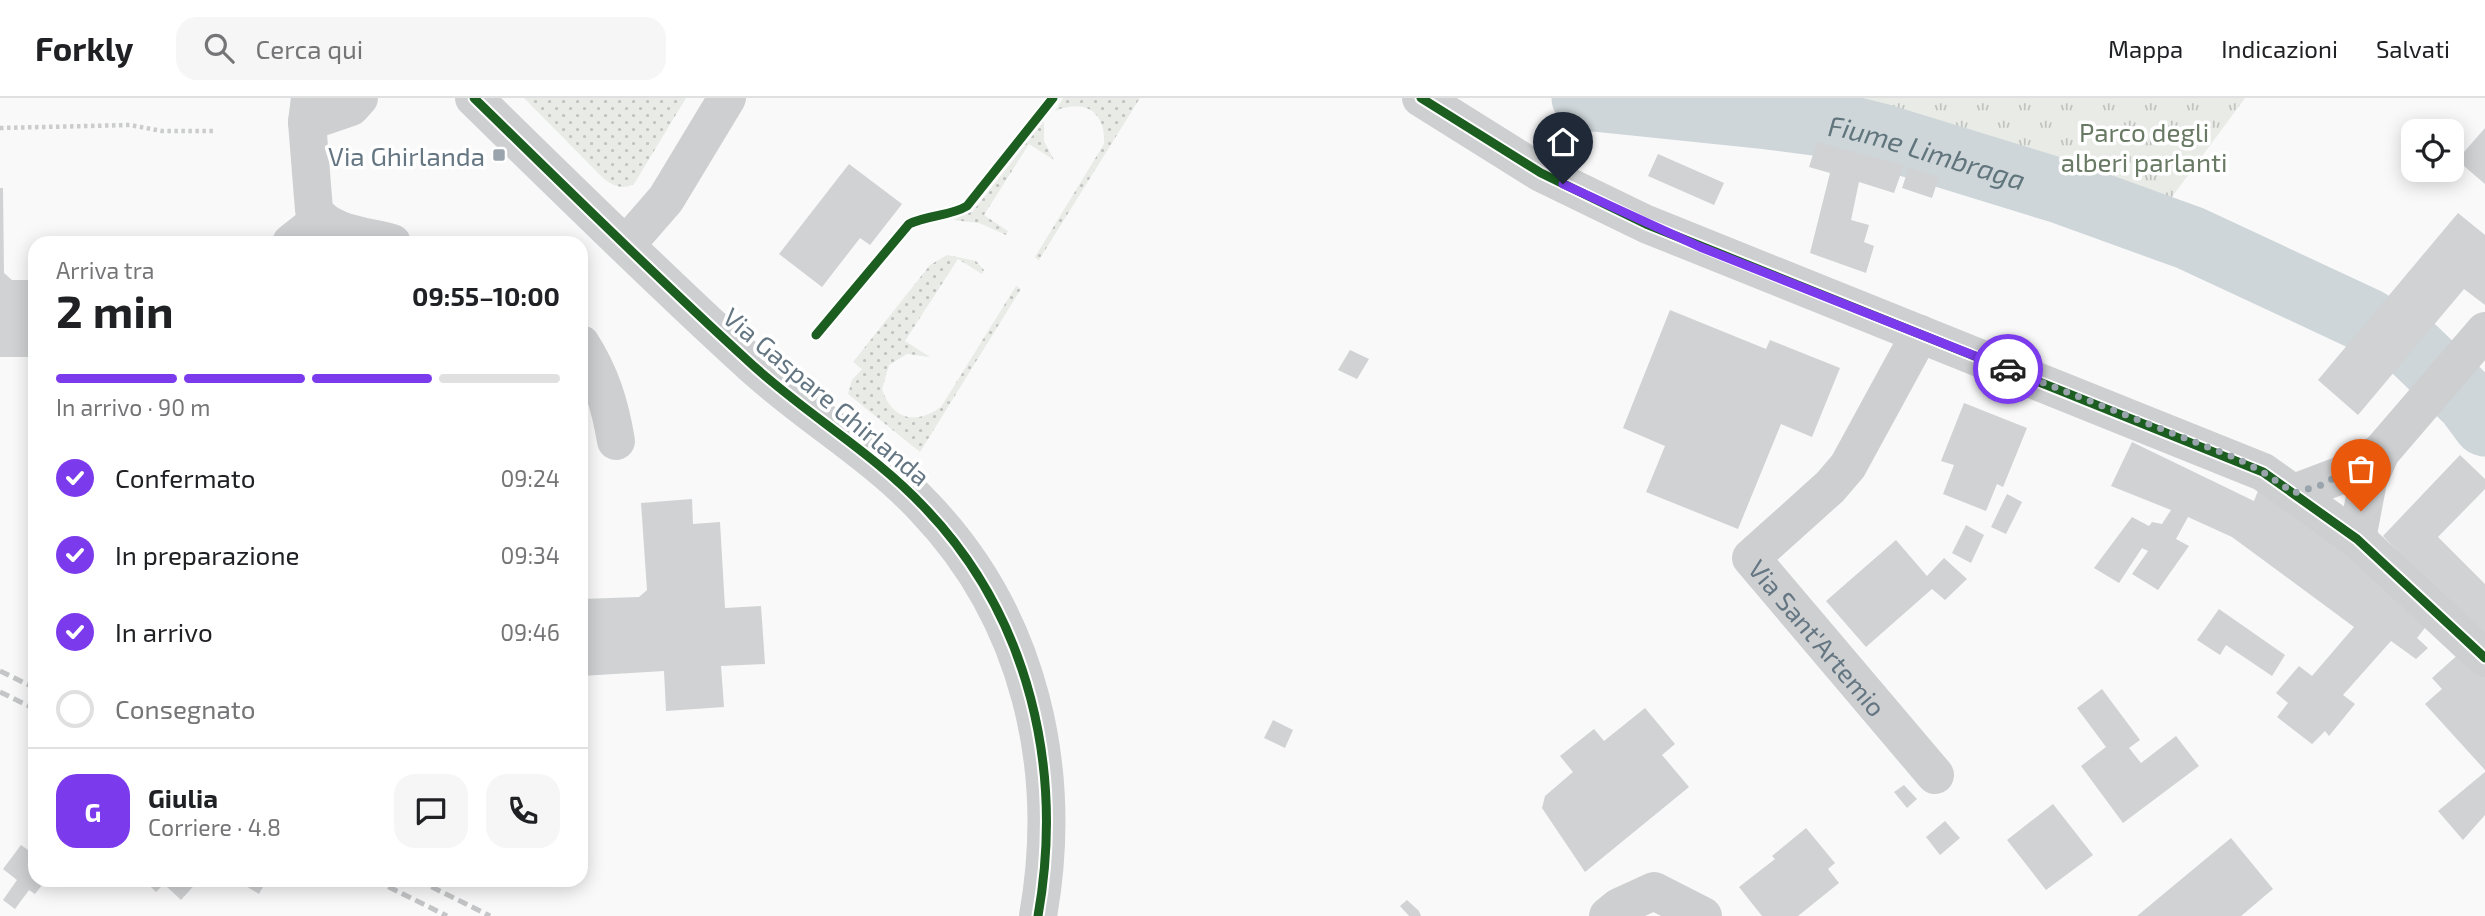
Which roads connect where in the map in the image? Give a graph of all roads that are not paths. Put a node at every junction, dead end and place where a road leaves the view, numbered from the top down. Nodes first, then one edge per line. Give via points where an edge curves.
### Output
1 (359, 98) edge
2 (474, 98) edge
3 (726, 98) edge
4 (1421, 98) edge
5 (308, 110) edge
6 (305, 231) edge
7 (366, 236) edge
8 (626, 245) junction
9 (2485, 331) edge
10 (1920, 334) junction
11 (588, 354) edge
12 (617, 442) dead end
13 (2382, 452) junction
14 (2294, 493) junction
15 (2357, 539) junction
16 (2485, 658) edge
17 (1935, 775) dead end
18 (1041, 900) edge
19 (1608, 916) edge
20 (1703, 916) edge

1 - 5 street via 351,107
2 - 8 street, Via Gaspare Ghirlanda
3 - 8 street via 666,199
4 - 10 street via 1541,173 1622,212
5 - 6 street via 314,210
6 - 7 street via 330,226
8 - 18 street, Via Gaspare Ghirlanda via 748,361 925,507 979,579 1014,646 1037,716 1048,792
9 - 13 street
10 - 14 street via 2236,458
10 - 17 street, Via Sant'Artemio via 1848,466 1751,558
11 - 12 street via 608,397
13 - 14 street via 2333,479
13 - 15 street via 2368,481
14 - 15 street
15 - 16 street
19 - 20 street via 1654,891

